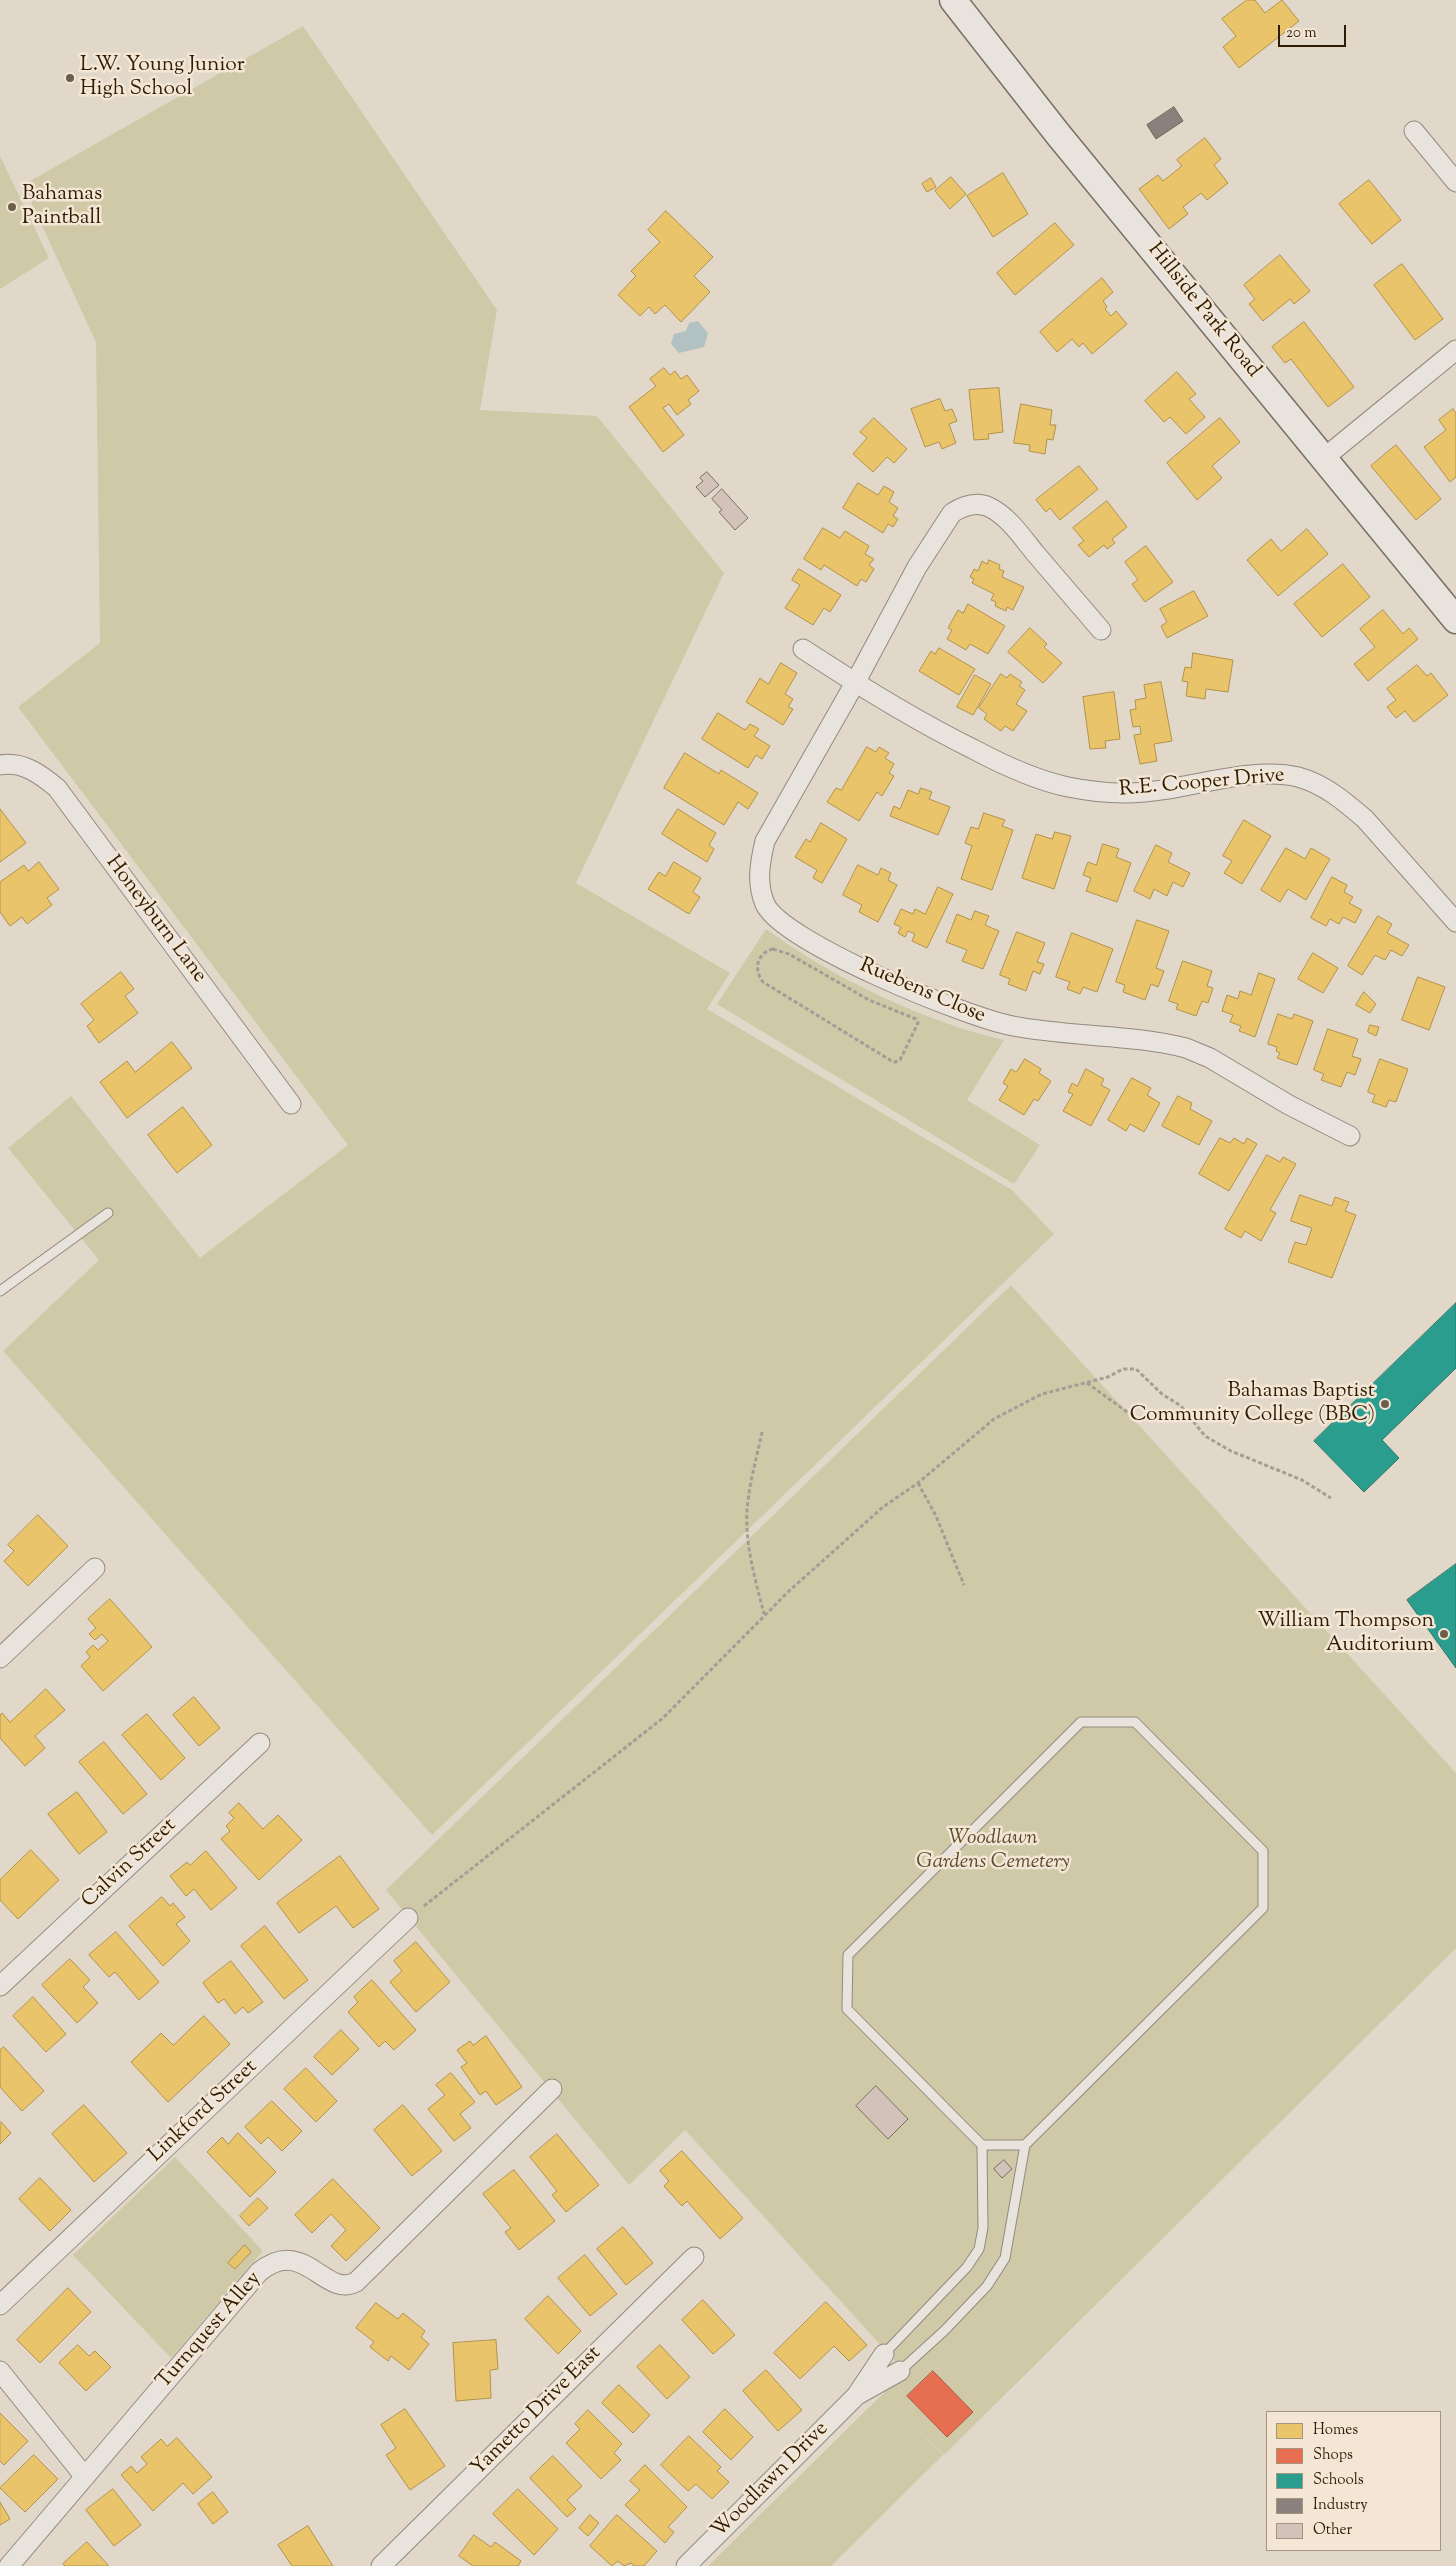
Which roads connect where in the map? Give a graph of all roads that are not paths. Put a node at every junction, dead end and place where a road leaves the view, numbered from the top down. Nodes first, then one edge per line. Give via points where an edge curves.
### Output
1 (953, 0) edge
2 (1414, 131) dead end
3 (1456, 182) edge
4 (1456, 350) edge
5 (1324, 458) junction
6 (1456, 620) edge
7 (1101, 630) dead end
8 (803, 649) dead end
9 (855, 683) junction
10 (0, 766) edge
11 (1456, 922) edge
12 (291, 1104) dead end
13 (1350, 1136) dead end
14 (108, 1213) dead end
15 (0, 1291) edge
16 (95, 1568) dead end
17 (0, 1658) edge
18 (260, 1743) dead end
19 (408, 1918) road end
20 (0, 1986) edge
21 (552, 2089) dead end
22 (982, 2145) junction
23 (1026, 2145) junction
24 (694, 2258) dead end
25 (0, 2305) edge
26 (884, 2354) joint
27 (0, 2371) edge
28 (900, 2371) joint
29 (856, 2396) junction
30 (84, 2477) junction
31 (9, 2566) edge
32 (381, 2566) edge
33 (686, 2566) edge

1 - 5 street, Hillside Park Road via 1056,133
2 - 3 street
4 - 5 street
5 - 6 street, Hillside Park Road
7 - 9 street, Ruebens Close via 1004,518 986,506 966,505 952,513 932,542
8 - 9 street, R.E. Cooper Drive
9 - 11 street, R.E. Cooper Drive via 987,756 1035,778 1067,787 1134,793 1228,778 1284,775 1308,781 1331,792 1365,818
9 - 13 street, Ruebens Close via 765,841 759,870 761,888 775,918 837,955 976,1016 1014,1026 1196,1051
10 - 12 street, Honeyburn Lane via 24,766 41,774 57,788
14 - 15 lane
16 - 17 street
18 - 20 street, Calvin Street
19 - 25 street, Linkford Street
21 - 30 street, Turnquest Alley via 356,2282 349,2285 336,2283 288,2260 269,2263
22 - 23 lane
22 - 23 lane via 847,2009 848,1955 1081,1722 1135,1722 1263,1851 1263,1908
22 - 26 lane via 983,2228 979,2249 967,2267
23 - 28 lane via 1005,2258 987,2286
24 - 32 street, Yametto Drive East
26 - 29 street
27 - 30 street
28 - 29 street
29 - 33 street, Woodlawn Drive
30 - 31 street, Turnquest Alley

